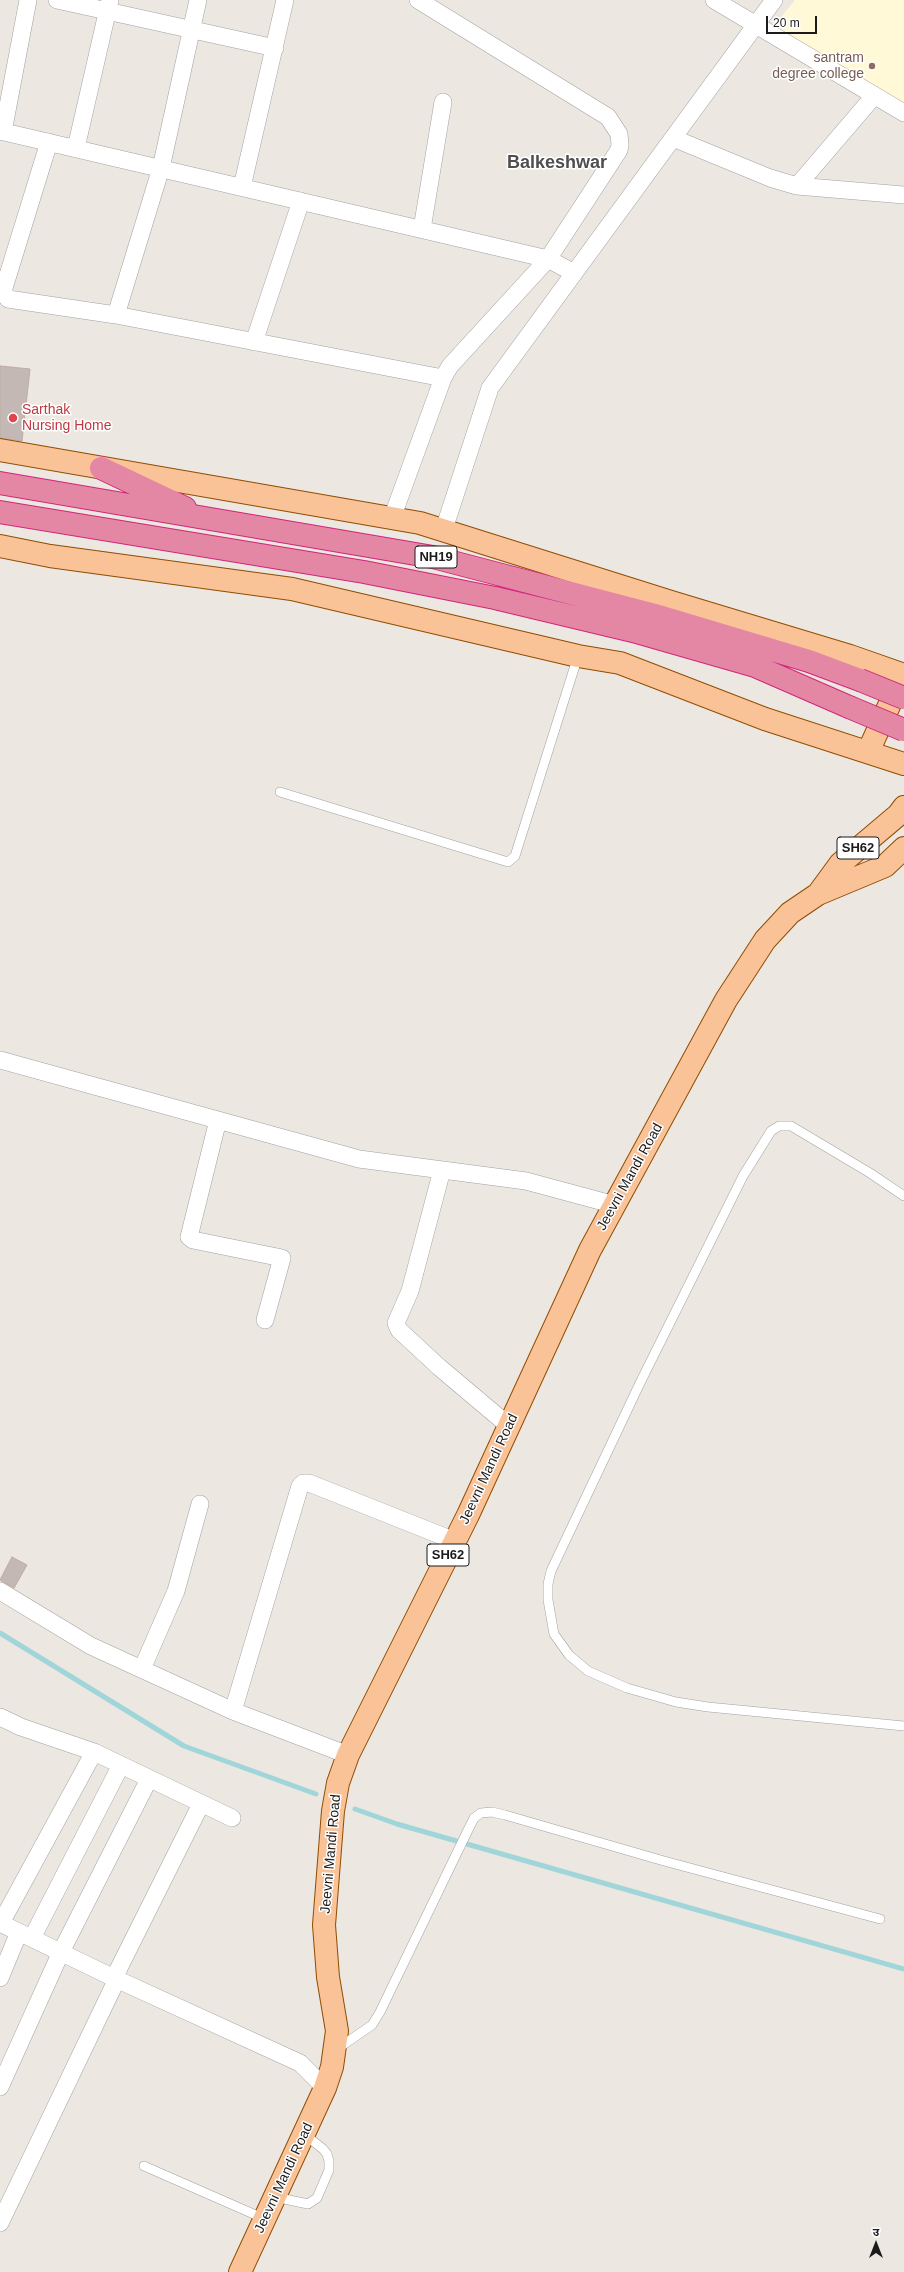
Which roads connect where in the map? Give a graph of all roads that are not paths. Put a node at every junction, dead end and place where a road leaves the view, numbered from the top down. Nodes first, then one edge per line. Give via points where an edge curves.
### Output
1 (28, 0) edge
2 (57, 0) edge
3 (198, 0) edge
4 (285, 0) edge
5 (418, 0) edge
6 (714, 0) edge
7 (774, 0) edge
8 (108, 6) edge
9 (755, 25) junction
10 (192, 30) junction
11 (275, 48) junction
12 (874, 96) junction
13 (443, 102) dead end
14 (904, 113) edge
15 (2, 131) edge
16 (673, 138) junction
17 (49, 142) junction
18 (76, 148) junction
19 (161, 168) junction
20 (797, 186) junction
21 (242, 187) junction
22 (904, 195) edge
23 (301, 201) junction
24 (422, 229) junction
25 (548, 259) junction
26 (574, 273) junction
27 (116, 315) junction
28 (254, 342) junction
29 (443, 378) junction
30 (0, 450) edge
31 (101, 468) junction
32 (0, 483) edge
33 (0, 512) edge
34 (392, 518) junction
35 (210, 520) junction
36 (444, 529) junction
37 (0, 546) edge
38 (578, 656) junction
39 (904, 675) edge
40 (904, 698) edge
41 (904, 730) edge
42 (868, 752) junction
43 (904, 764) edge
44 (280, 792) dead end
45 (904, 807) edge
46 (904, 848) edge
47 (818, 894) junction
48 (0, 1060) edge
49 (218, 1120) junction
50 (442, 1170) junction
51 (904, 1196) edge
52 (615, 1205) junction
53 (265, 1320) dead end
54 (509, 1426) junction
55 (200, 1504) dead end
56 (455, 1541) junction
57 (0, 1591) edge
58 (142, 1670) junction
59 (233, 1711) junction
60 (0, 1717) edge
61 (904, 1726) edge
62 (94, 1752) junction
63 (348, 1755) junction
64 (121, 1765) junction
65 (149, 1779) junction
66 (201, 1804) junction
67 (232, 1818) dead end
68 (880, 1919) dead end
69 (1, 1923) edge
70 (26, 1935) junction
71 (62, 1952) junction
72 (0, 1978) edge
73 (116, 1979) junction
74 (335, 2050) junction
75 (0, 2087) edge
76 (325, 2088) junction
77 (304, 2134) junction
78 (144, 2166) dead end
79 (275, 2197) junction
80 (265, 2219) junction
81 (0, 2223) edge
82 (240, 2272) edge

1 - 15 street
2 - 8 street
3 - 10 street
4 - 11 street
5 - 25 street via 608,117 616,126 619,150
6 - 9 street
7 - 9 street
8 - 10 street
8 - 18 street
9 - 12 street
9 - 16 street
10 - 11 street
10 - 19 street
11 - 21 street
12 - 14 street
12 - 20 street
13 - 24 street
15 - 17 street
16 - 20 street via 770,178
16 - 26 street
17 - 18 street
17 - 27 street via 4,294 8,299
18 - 19 street
19 - 21 street
19 - 27 street
20 - 22 street
21 - 23 street
23 - 24 street
23 - 28 street
24 - 25 street
25 - 26 street
25 - 29 street via 450,366
26 - 36 street via 490,388
27 - 28 street
28 - 29 street
29 - 34 street
30 - 31 main road
31 - 34 main road
31 - 35 highway
32 - 35 highway, NH19
33 - 41 highway, NH19, bridge via 364,572 495,598 633,631 755,666
34 - 36 main road
35 - 40 highway, NH19, bridge via 433,557 662,617 809,661
36 - 39 main road
37 - 38 main road via 50,556 292,589
38 - 42 main road via 620,663 765,719
38 - 44 lane via 515,856 508,862
39 - 42 main road
42 - 43 main road
45 - 47 main road, Jeevni Mandi Road / SH62 via 898,816 840,864
46 - 47 main road, Jeevni Mandi Road / SH62 via 885,866
47 - 52 main road, Jeevni Mandi Road / SH62 via 790,913 765,940 726,1000
48 - 49 street
49 - 50 street via 359,1159
49 - 53 street via 189,1237 193,1240 282,1258
50 - 52 street via 526,1181
50 - 54 street via 410,1291 396,1323 399,1330 439,1367
51 - 61 lane via 791,1126 779,1126 771,1131 742,1176 640,1383 551,1571 548,1584 554,1634 569,1655 588,1672 627,1688 676,1702 708,1707
52 - 54 main road, Jeevni Mandi Road / SH62 via 590,1250
54 - 56 main road, Jeevni Mandi Road / SH62
55 - 58 street via 176,1591
56 - 59 street via 309,1483 303,1483
56 - 63 main road, Jeevni Mandi Road / SH62
57 - 58 street via 91,1646
58 - 59 street
59 - 63 street
60 - 62 street via 21,1727
62 - 64 street
62 - 69 street
63 - 74 main road, Jeevni Mandi Road / SH62 via 338,1783 333,1811 324,1925 328,1977 337,2031
64 - 65 street
64 - 70 street
65 - 66 street
65 - 71 street
66 - 67 street
66 - 73 street
68 - 74 lane via 492,1812 481,1813 474,1818 372,2025
69 - 70 street
70 - 71 street
70 - 72 street
71 - 73 street
71 - 75 street
73 - 76 street via 300,2063
73 - 81 street
74 - 76 main road, Jeevni Mandi Road / SH62
76 - 77 main road, Jeevni Mandi Road / SH62
77 - 79 main road, Jeevni Mandi Road / SH62
77 - 79 lane via 323,2149 329,2161 329,2170 316,2198 308,2204
78 - 80 lane
79 - 80 main road, Jeevni Mandi Road / SH62
80 - 82 main road, Jeevni Mandi Road / SH62

